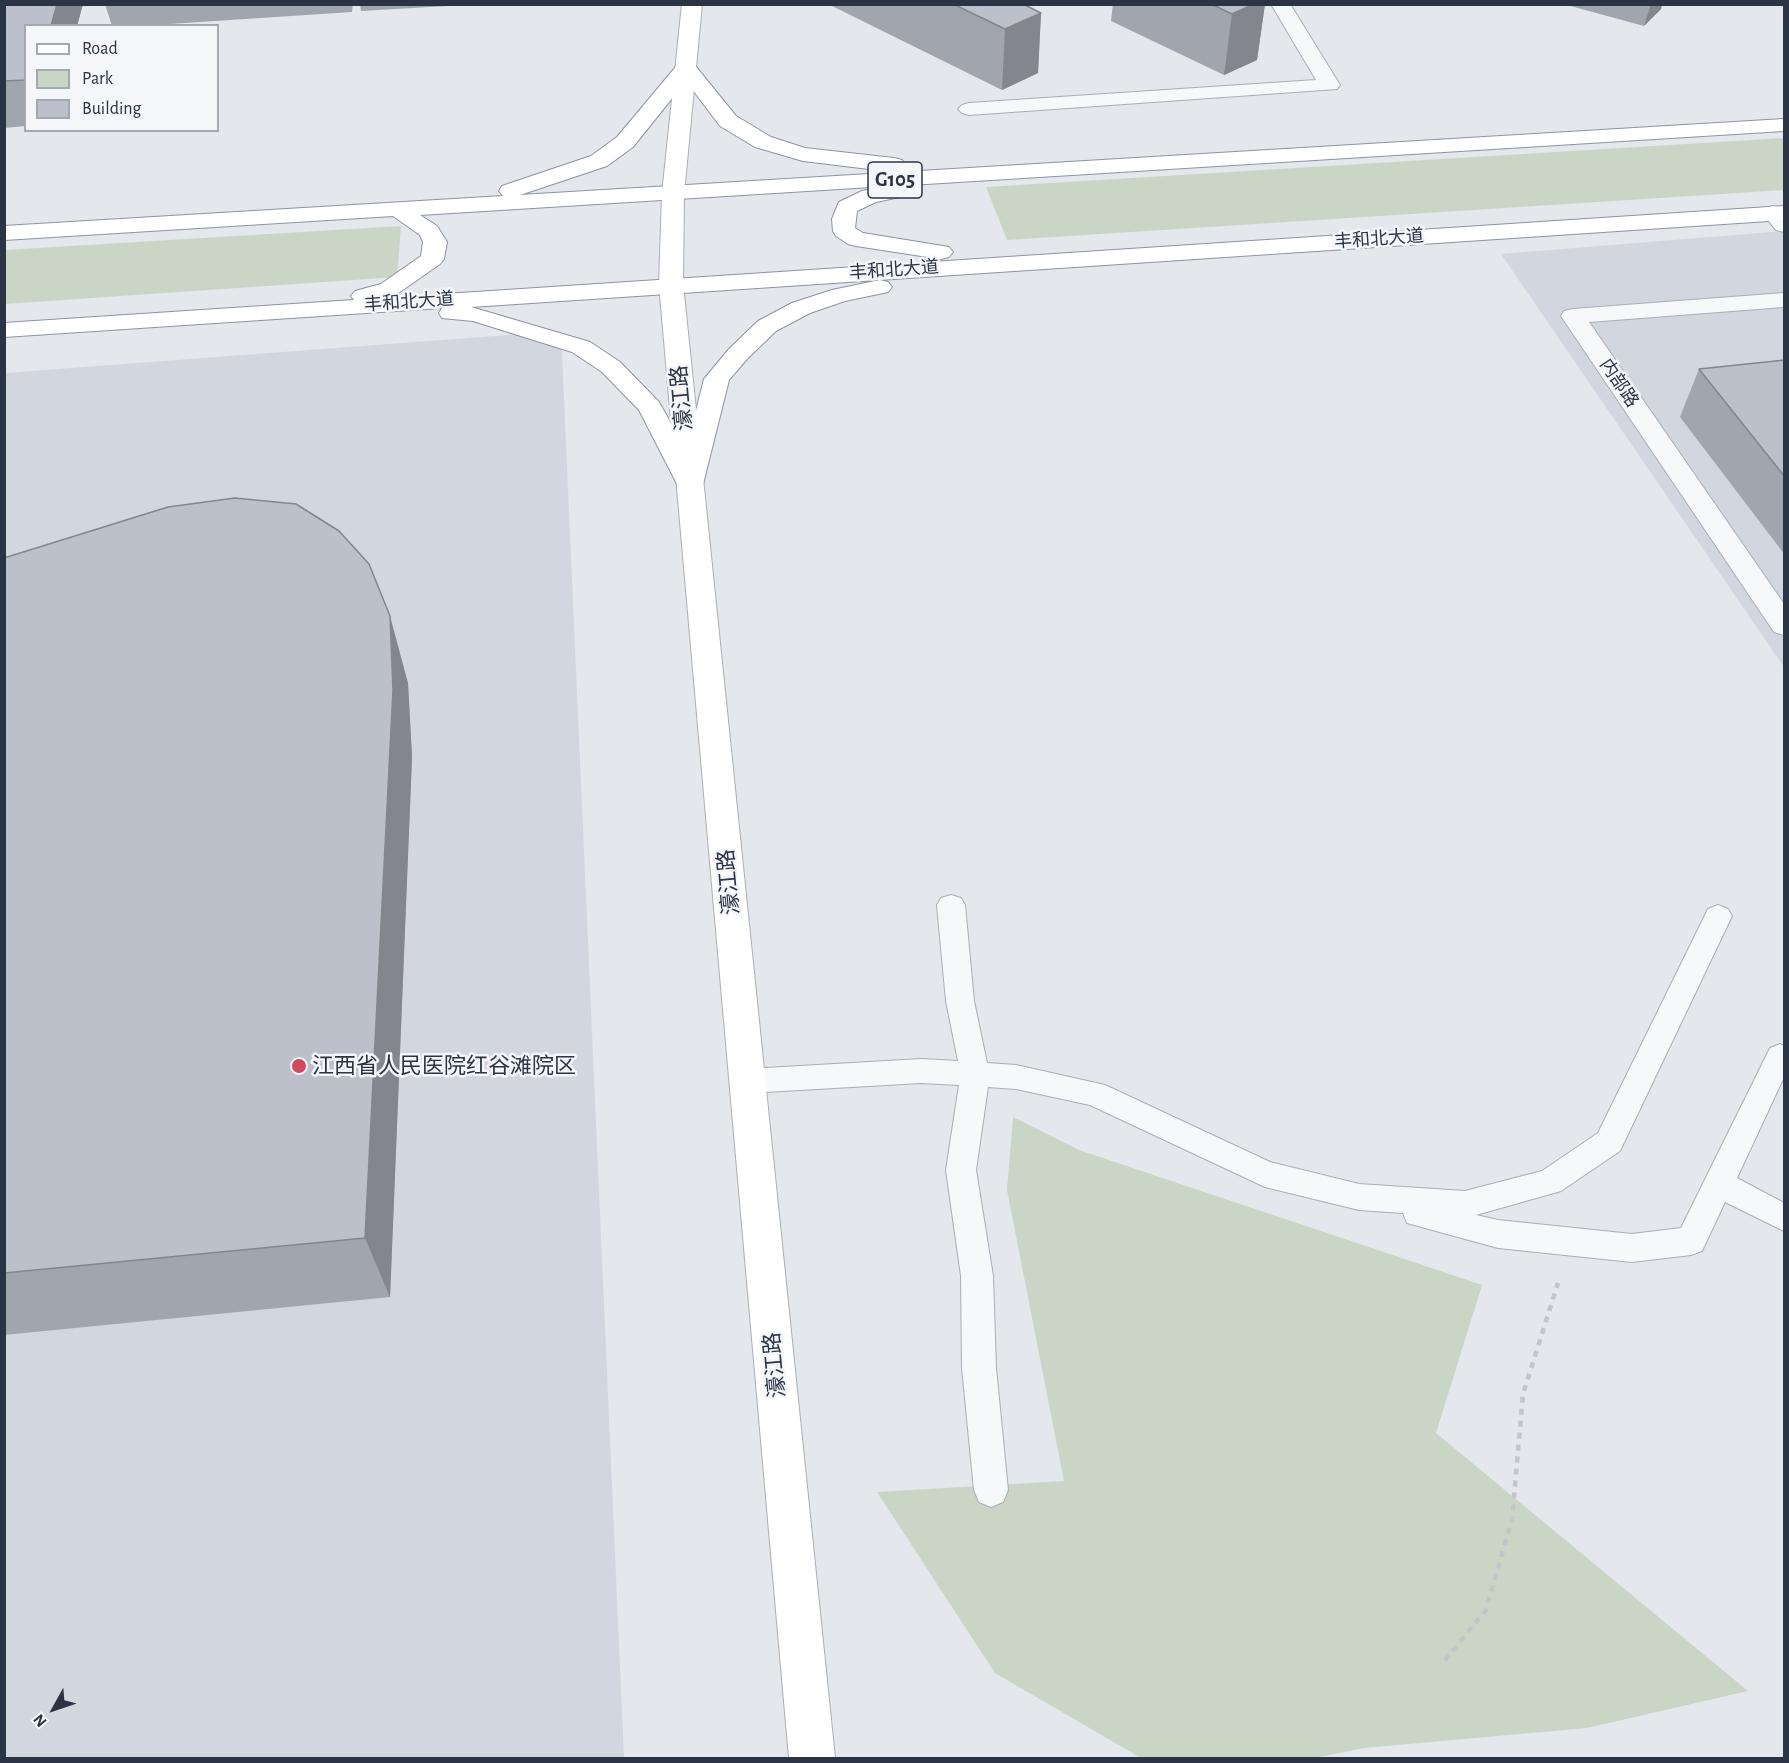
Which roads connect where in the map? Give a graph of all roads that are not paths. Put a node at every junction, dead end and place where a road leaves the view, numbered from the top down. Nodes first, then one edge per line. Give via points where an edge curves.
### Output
1 (692, 4) edge
2 (1280, 4) edge
3 (686, 67) junction
4 (969, 109) dead end
5 (1785, 124) edge
6 (974, 175) junction
7 (673, 194) junction
8 (399, 210) junction
9 (1781, 217) edge
10 (4, 233) edge
11 (1020, 262) junction
12 (671, 284) junction
13 (1785, 300) edge
14 (308, 309) junction
15 (4, 330) edge
16 (690, 484) junction
17 (1785, 624) edge
18 (951, 905) dead end
19 (1718, 916) dead end
20 (1785, 1059) edge
21 (975, 1074) junction
22 (748, 1081) junction
23 (1719, 1184) junction
24 (1359, 1197) junction
25 (1785, 1218) edge
26 (991, 1490) dead end
27 (812, 1758) edge

1 - 3 main road, 濠江路
2 - 4 street via 1330,85
3 - 6 main road via 728,121 763,142 803,154
3 - 7 main road, 濠江路
3 - 8 main road via 625,142 599,161 496,195
5 - 6 main road, G105
6 - 7 main road, G105
6 - 11 main road via 870,196 847,207 844,231 856,239 884,245
7 - 8 main road, G105
7 - 12 main road, 濠江路
8 - 10 main road, G105
8 - 14 main road via 429,231 435,243 432,259 389,289
9 - 11 main road, 丰和北大道
11 - 12 main road, 丰和北大道
11 - 16 main road via 840,295 801,308 767,326 717,379
12 - 14 main road, 丰和北大道
12 - 16 main road, 濠江路
13 - 17 street, 内部路 via 1573,316
14 - 15 main road, 丰和北大道
14 - 16 main road via 475,314 581,347 611,367 650,407
16 - 22 main road, 濠江路
18 - 21 lane via 960,1001
19 - 24 lane via 1608,1143 1550,1182 1465,1204
20 - 23 lane via 1780,1056
21 - 22 lane via 921,1071
21 - 24 lane via 1016,1077 1095,1094 1265,1174
21 - 26 lane via 961,1170 977,1276 978,1368
22 - 27 main road, 濠江路
23 - 24 lane via 1691,1241 1632,1248 1498,1234
23 - 25 lane

